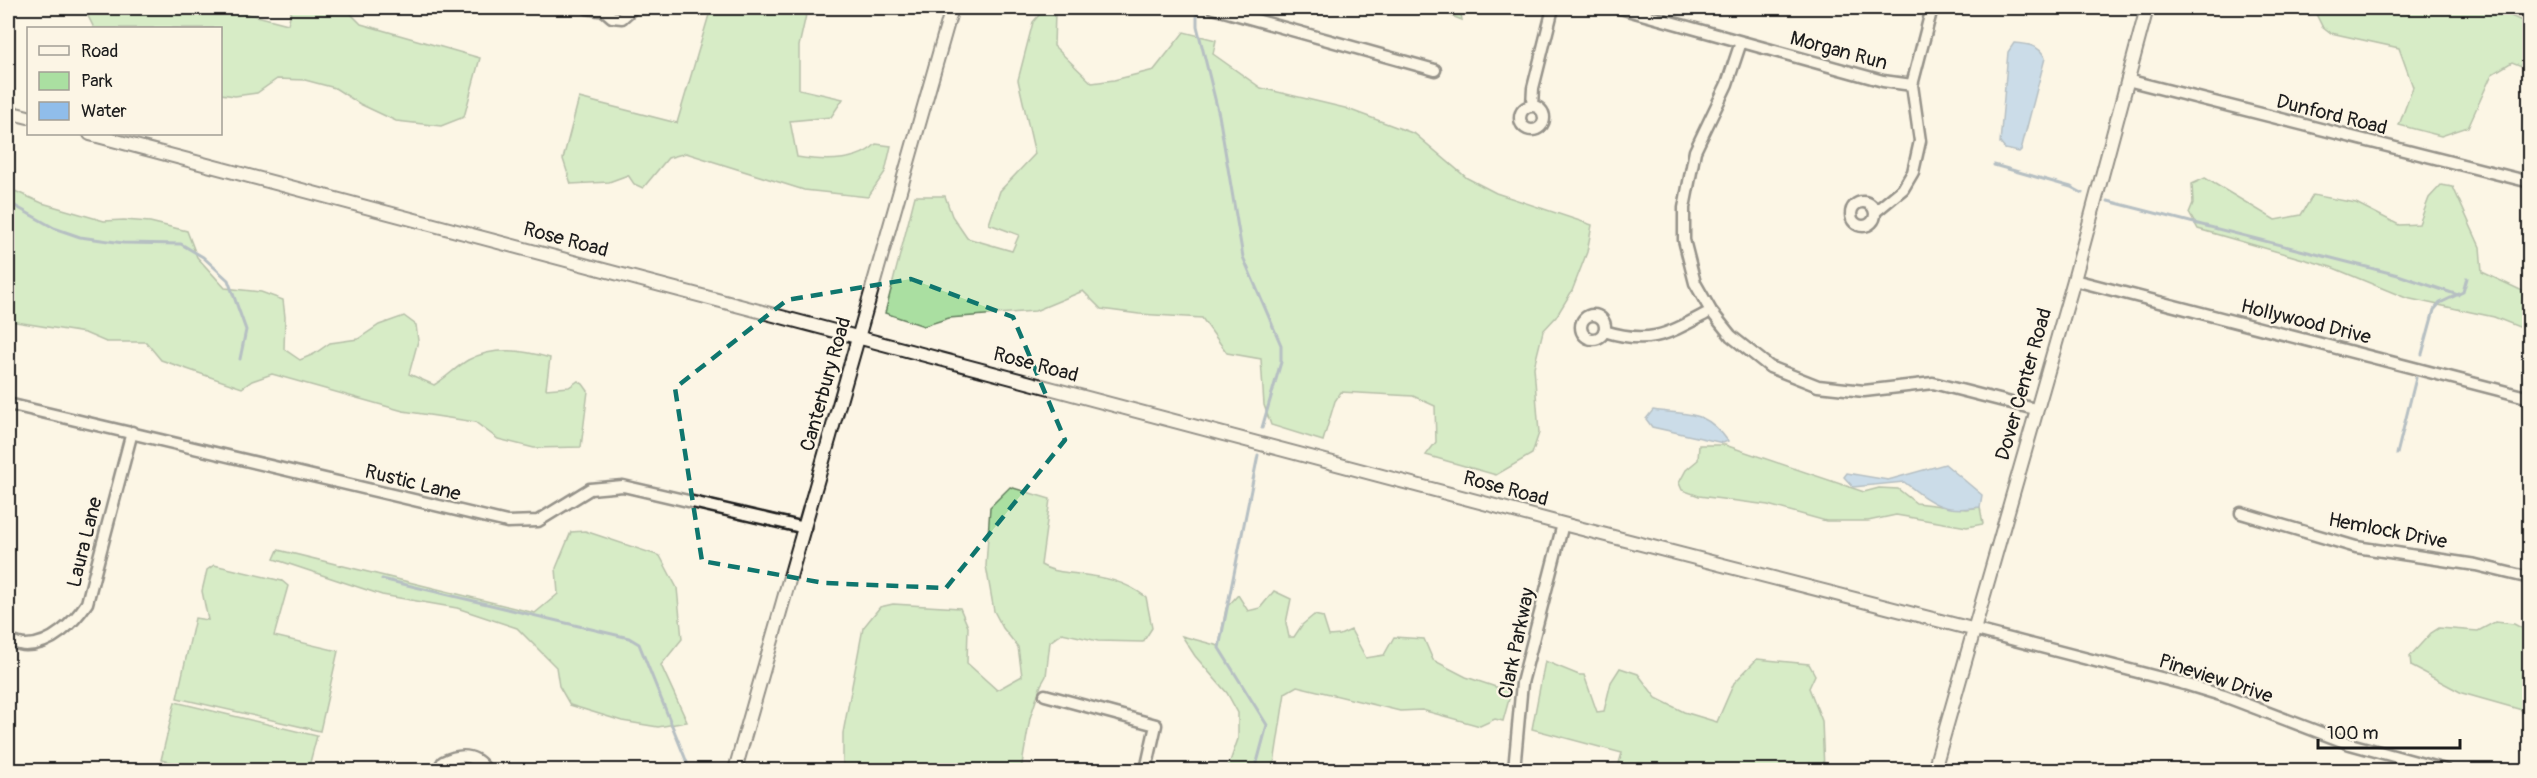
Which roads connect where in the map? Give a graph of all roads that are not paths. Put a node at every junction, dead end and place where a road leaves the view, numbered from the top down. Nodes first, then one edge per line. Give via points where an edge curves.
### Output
1 (587, 8) edge
2 (633, 8) edge
3 (952, 8) edge
4 (1213, 8) edge
5 (1552, 8) edge
6 (1620, 8) edge
7 (1932, 8) edge
8 (2147, 8) edge
9 (606, 9) edge
10 (1741, 42) junction
11 (1435, 70) dead end
12 (2127, 80) junction
13 (1912, 85) junction
14 (1532, 106) dead end
15 (8, 112) edge
16 (27, 117) edge
17 (94, 135) edge
18 (2529, 182) edge
19 (1875, 212) dead end
20 (2074, 280) junction
21 (1711, 311) junction
22 (1604, 331) dead end
23 (858, 336) junction
24 (2529, 398) edge
25 (8, 404) edge
26 (2035, 408) junction
27 (132, 432) junction
28 (2241, 513) dead end
29 (1563, 524) junction
30 (805, 528) junction
31 (2529, 578) edge
32 (1972, 629) junction
33 (8, 640) edge
34 (1045, 694) dead end
35 (438, 771) edge
36 (486, 771) edge
37 (735, 771) edge
38 (1146, 771) edge
39 (1514, 771) edge
40 (1934, 771) edge
41 (2445, 771) edge

1 - 9 street
2 - 9 street via 622,18 612,17
3 - 23 street, Canterbury Road
4 - 11 street
5 - 14 street
6 - 10 street, Morgan Run
7 - 13 street
8 - 12 street, Dover Center Road
10 - 13 street, Morgan Run via 1883,81
10 - 21 street via 1727,84 1695,151 1684,208 1684,240 1695,283
12 - 18 street, Dunford Road
12 - 20 street, Dover Center Road
13 - 19 street via 1920,141 1913,172 1903,189
15 - 16 street
17 - 23 street, Rose Road
20 - 24 street, Hollywood Drive
20 - 26 street, Dover Center Road
21 - 22 street via 1671,333 1655,337 1628,338
21 - 26 street via 1731,336 1761,361 1806,383 1864,391 1933,383
23 - 29 street, Rose Road
23 - 30 street, Canterbury Road
25 - 27 street, Rustic Lane
26 - 32 street, Dover Center Road
27 - 30 street, Rustic Lane via 507,522 538,520 590,489 623,486
27 - 33 street, Laura Lane via 87,603 76,620 52,638 27,645
28 - 31 street, Hemlock Drive via 2356,547 2476,565
29 - 32 street, Rose Road
29 - 39 street, Clark Parkway via 1522,683
30 - 37 street, Canterbury Road
32 - 40 street, Dover Center Road
32 - 41 street, Pineview Drive via 2188,685 2350,744
34 - 38 street via 1156,725
35 - 36 street via 442,762 456,756 472,758

